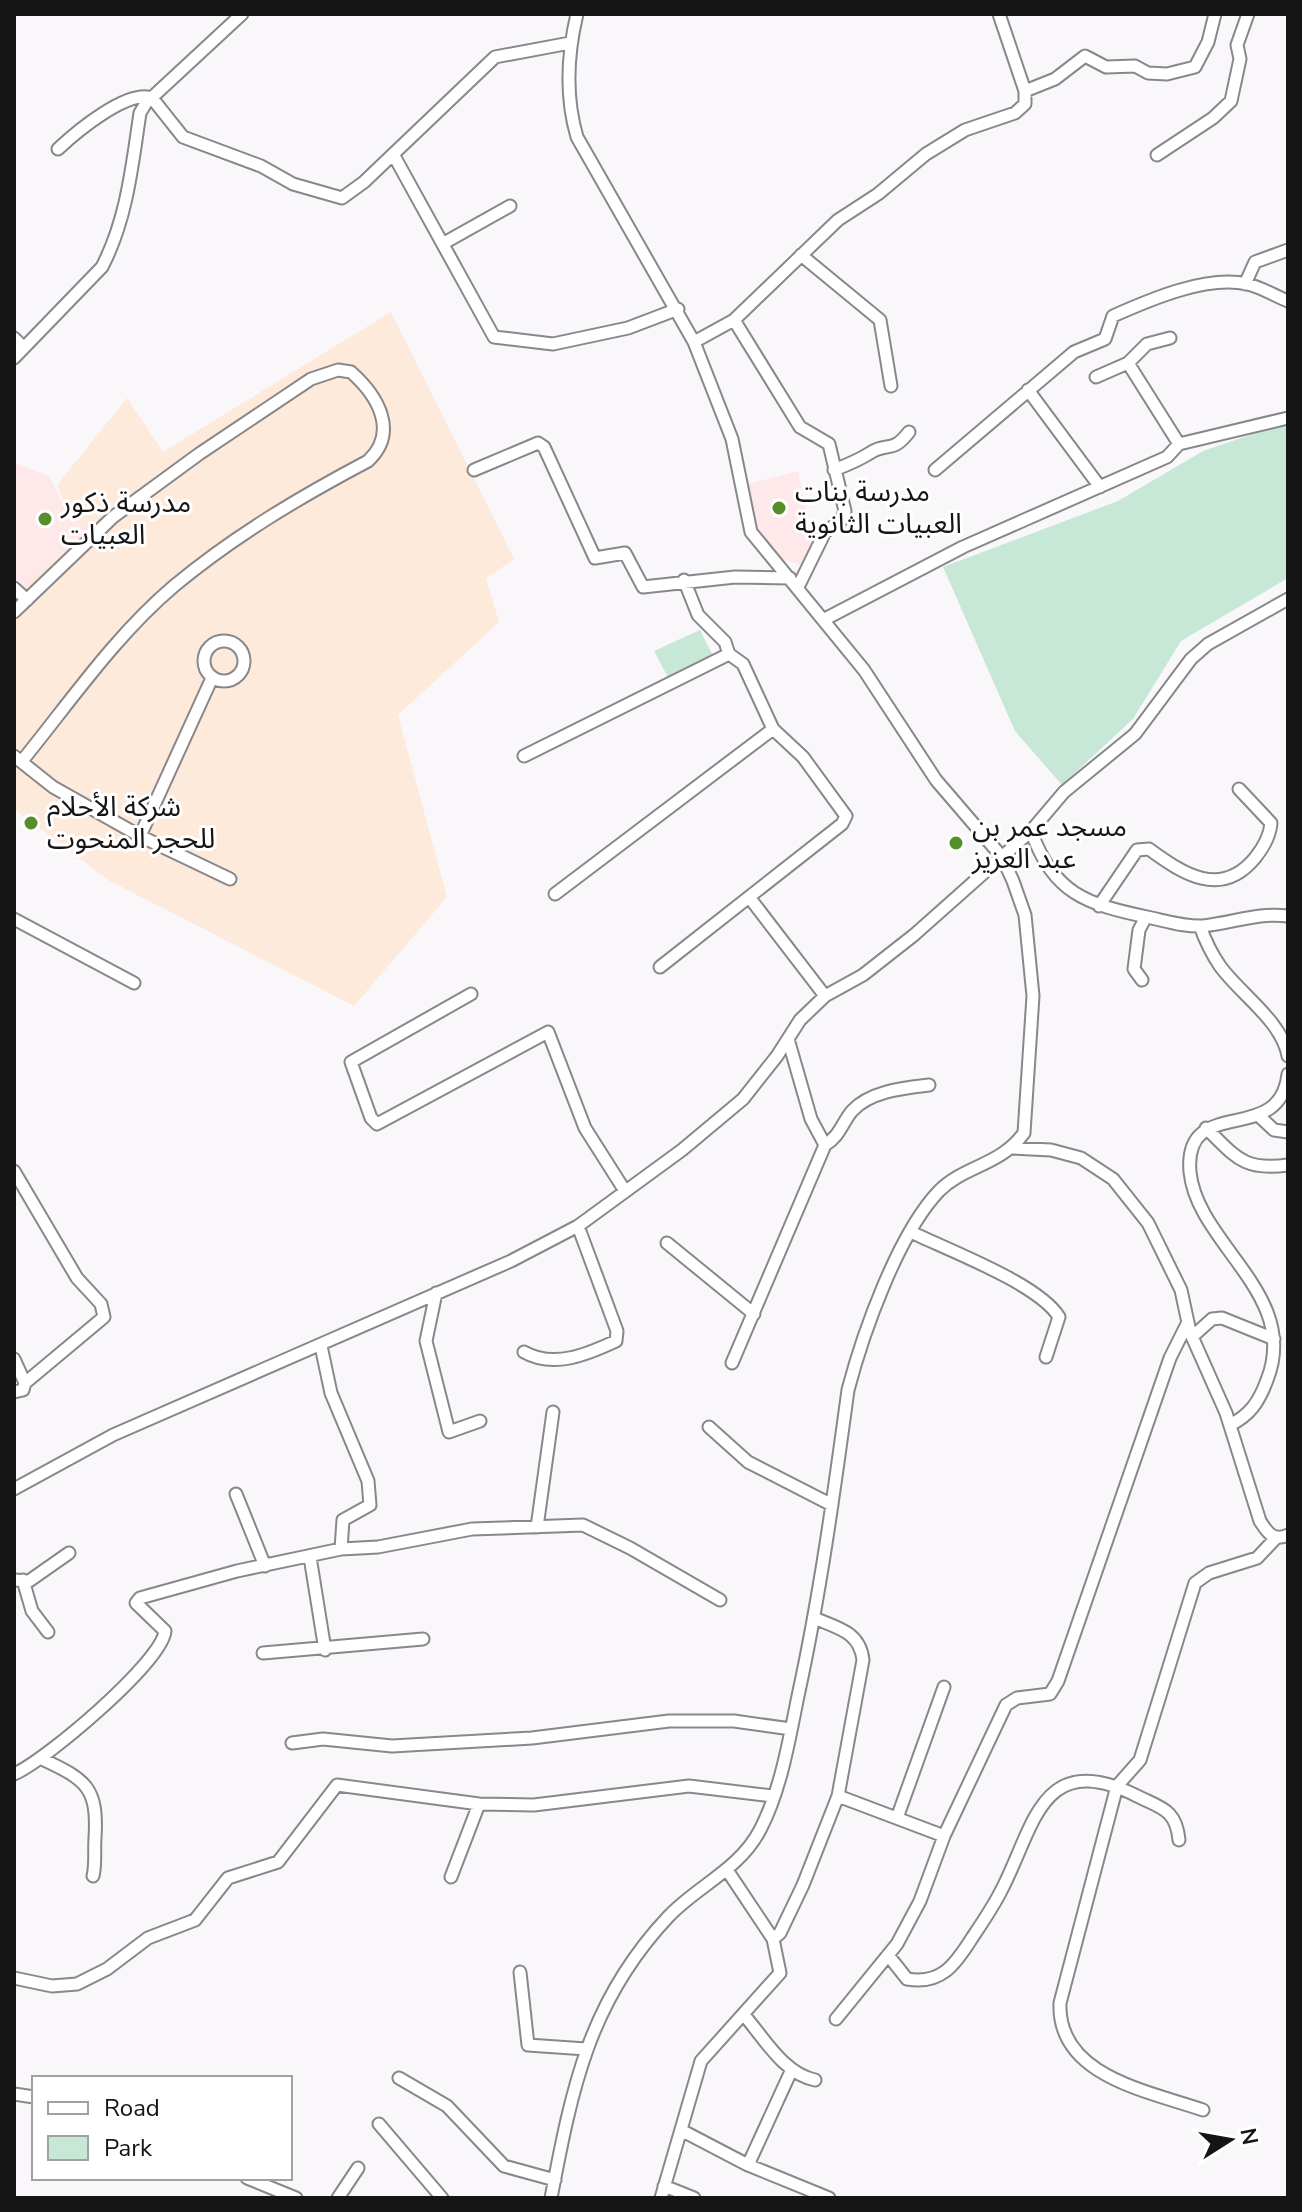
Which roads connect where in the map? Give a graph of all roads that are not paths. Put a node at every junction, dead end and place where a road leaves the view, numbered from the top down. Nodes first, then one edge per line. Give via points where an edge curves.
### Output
1 (577, 14) edge
2 (999, 14) edge
3 (1215, 14) edge
4 (1248, 14) edge
5 (238, 15) edge
6 (570, 43) junction
7 (1025, 91) junction
8 (152, 98) junction
9 (58, 149) dead end
10 (393, 154) junction
11 (1157, 155) dead end
12 (510, 206) dead end
13 (444, 243) junction
14 (1288, 250) edge
15 (801, 255) junction
16 (1245, 284) junction
17 (1288, 301) edge
18 (678, 309) junction
19 (734, 320) junction
20 (1170, 338) dead end
21 (694, 342) junction
22 (18, 343) edge
23 (14, 358) edge
24 (1128, 363) junction
25 (1096, 377) dead end
26 (891, 386) dead end
27 (1028, 390) junction
28 (1288, 418) edge
29 (909, 432) dead end
30 (1179, 444) junction
31 (474, 470) dead end
32 (834, 470) junction
33 (935, 470) dead end
34 (1100, 487) junction
35 (684, 580) junction
36 (794, 582) junction
37 (14, 588) edge
38 (1288, 599) edge
39 (27, 600) junction
40 (14, 612) edge
41 (825, 619) junction
42 (729, 654) junction
43 (212, 678) dead end
44 (773, 729) junction
45 (524, 756) dead end
46 (18, 758) edge
47 (1239, 789) dead end
48 (1031, 831) junction
49 (140, 836) junction
50 (1002, 857) junction
51 (230, 879) dead end
52 (555, 894) dead end
53 (749, 897) junction
54 (1099, 906) junction
55 (1288, 916) edge
56 (1146, 917) junction
57 (14, 919) edge
58 (1200, 926) junction
59 (660, 967) dead end
60 (1142, 980) dead end
61 (134, 983) dead end
62 (471, 994) dead end
63 (825, 996) junction
64 (788, 1039) junction
65 (1288, 1056) edge
66 (1288, 1074) edge
67 (929, 1085) dead end
68 (1259, 1116) junction
69 (1206, 1128) junction
70 (1288, 1132) edge
71 (825, 1145) junction
72 (1013, 1148) junction
73 (1288, 1165) edge
74 (14, 1171) edge
75 (625, 1191) junction
76 (578, 1226) junction
77 (911, 1232) junction
78 (667, 1243) dead end
79 (436, 1293) junction
80 (754, 1314) junction
81 (1188, 1322) junction
82 (1192, 1337) junction
83 (1274, 1339) junction
84 (321, 1346) junction
85 (524, 1352) dead end
86 (1046, 1357) dead end
87 (14, 1359) edge
88 (732, 1363) dead end
89 (25, 1383) junction
90 (14, 1392) edge
91 (553, 1412) dead end
92 (480, 1421) dead end
93 (1230, 1425) junction
94 (709, 1427) dead end
95 (15, 1487) edge
96 (236, 1494) dead end
97 (832, 1505) junction
98 (537, 1527) junction
99 (1282, 1536) edge
100 (341, 1549) junction
101 (69, 1553) dead end
102 (310, 1557) junction
103 (265, 1566) junction
104 (18, 1580) edge
105 (720, 1600) dead end
106 (814, 1618) junction
107 (48, 1632) dead end
108 (423, 1639) dead end
109 (325, 1650) junction
110 (263, 1653) dead end
111 (944, 1687) dead end
112 (791, 1729) junction
113 (292, 1743) dead end
114 (42, 1759) junction
115 (14, 1774) edge
116 (1117, 1786) junction
117 (773, 1796) junction
118 (838, 1796) junction
119 (479, 1804) junction
120 (897, 1818) junction
121 (944, 1836) junction
122 (1179, 1840) dead end
123 (727, 1870) junction
124 (93, 1876) dead end
125 (451, 1877) dead end
126 (773, 1939) junction
127 (888, 1955) junction
128 (520, 1972) dead end
129 (14, 1978) edge
130 (744, 2015) junction
131 (836, 2019) dead end
132 (586, 2049) junction
133 (792, 2069) junction
134 (399, 2078) dead end
135 (815, 2080) dead end
136 (1203, 2110) dead end
137 (379, 2124) dead end
138 (681, 2130) junction
139 (748, 2165) junction
140 (358, 2168) dead end
141 (252, 2180) edge
142 (555, 2180) junction
143 (663, 2192) edge
144 (296, 2198) edge
145 (338, 2198) edge
146 (442, 2198) edge
147 (551, 2198) edge
148 (694, 2198) edge
149 (829, 2198) edge

1 - 6 street
2 - 7 street
3 - 7 street via 1195,67 1148,73 1135,66 1106,67 1085,56 1055,79
4 - 11 street via 1237,45 1240,59 1231,101
5 - 8 street
6 - 10 street via 495,57
6 - 18 street via 568,105 577,137
7 - 15 street via 1025,104 1015,113 965,130 926,154
8 - 9 street via 145,95 114,107
8 - 10 street via 183,137 309,190 342,198
8 - 22 street via 140,113 127,202 102,267
10 - 13 street
12 - 13 street
13 - 18 street via 494,337 553,344 628,328
14 - 16 street via 1255,262
15 - 19 street
15 - 26 street via 880,320
16 - 17 street
16 - 27 street via 1173,292 1113,316 1105,339 1074,352
18 - 21 street
19 - 21 street
19 - 32 street via 800,427 829,444
20 - 24 street via 1147,344
21 - 36 street via 732,439 751,532
22 - 23 street
24 - 25 street
24 - 30 street
27 - 33 street
27 - 34 street
28 - 30 street
29 - 32 street via 898,446 870,452
30 - 34 street via 1167,457
31 - 35 street via 538,443 595,558 625,553 643,587
32 - 36 street via 845,511
34 - 41 street via 963,547
35 - 36 street
35 - 42 street via 698,615 725,642
36 - 41 street
37 - 39 street
38 - 48 street via 1191,659 1135,734 1064,792
39 - 40 street
39 - 46 street via 113,517 311,379 338,370 351,372 374,399 385,432 381,448 368,461 242,534 173,588
41 - 50 street via 936,780
42 - 44 street via 743,664
42 - 45 street
43 - 49 street
44 - 52 street
44 - 53 street via 803,757 846,816
46 - 49 street via 53,787
47 - 54 street via 1271,823 1261,850 1245,870 1215,880 1196,878 1149,849 1137,850
48 - 50 street
48 - 54 street via 1042,861 1057,880
49 - 51 street
50 - 63 street via 874,967
50 - 72 street via 1025,915 1033,996 1028,1108 1024,1133
53 - 59 street
53 - 63 street
54 - 56 street
55 - 58 street via 1265,913
56 - 58 street
56 - 60 street via 1134,969
57 - 61 street
58 - 65 street via 1221,967 1268,1020
62 - 75 street via 351,1062 371,1118 377,1124 548,1032 585,1128
63 - 64 street
64 - 71 street via 811,1119
64 - 75 street via 743,1099
66 - 68 street via 1278,1104
67 - 71 street via 889,1091 853,1109 840,1133
68 - 69 street
68 - 70 street via 1274,1130
69 - 73 street via 1242,1162 1262,1168
69 - 83 street via 1195,1137 1191,1150 1192,1184 1251,1279
71 - 80 street
72 - 77 street via 941,1189
72 - 81 street via 1081,1158 1113,1179 1148,1223 1181,1290
74 - 89 street via 77,1278 101,1304 104,1317
75 - 76 street
76 - 79 street
76 - 85 street via 617,1331 616,1341 572,1358 538,1360
77 - 86 street via 1011,1280 1054,1309 1059,1317
77 - 97 street via 856,1359
78 - 80 street
79 - 84 street
79 - 92 street via 426,1341 449,1432
80 - 88 street
81 - 82 street
81 - 121 street via 1170,1358 1058,1681 1050,1694 1017,1698 1006,1705
82 - 83 street via 1212,1319 1222,1318
82 - 93 street
83 - 93 street via 1272,1368 1262,1392 1247,1416
84 - 95 street via 113,1435
84 - 100 street via 331,1393 368,1481 370,1505 343,1520
87 - 89 street
89 - 90 street via 23,1390
91 - 98 street
93 - 99 street via 1260,1521 1268,1534
94 - 97 street via 748,1462
96 - 103 street
97 - 106 street
98 - 100 street via 472,1529
98 - 105 street via 583,1525
99 - 116 street via 1257,1558 1209,1573 1195,1583 1140,1760
100 - 102 street
101 - 104 street via 29,1581
102 - 103 street
102 - 109 street
103 - 114 street via 140,1598 136,1603 144,1614 165,1631 164,1642 148,1663
104 - 107 street
106 - 112 street
106 - 118 street via 854,1635 863,1660
108 - 109 street
109 - 110 street
111 - 120 street
112 - 113 street via 734,1721 669,1721 532,1738 392,1746 323,1739
112 - 117 street
114 - 115 street
114 - 124 street via 73,1774 95,1799
116 - 122 street via 1170,1813 1178,1822
116 - 127 street via 1071,1785 1041,1803 1001,1891 955,1965 940,1977 907,1979
116 - 136 street via 1059,2021 1065,2037 1106,2077
117 - 119 street via 689,1786 534,1805
117 - 123 street via 758,1835
118 - 120 street
118 - 126 street via 803,1885
119 - 125 street
119 - 129 street via 337,1785 278,1862 228,1878 195,1920 148,1938 77,1984 52,1986
120 - 121 street
121 - 127 street via 920,1901
123 - 126 street
123 - 132 street via 668,1917 624,1969
126 - 130 street via 780,1973
127 - 131 street
128 - 132 street via 528,2045
130 - 133 street
130 - 138 street via 701,2061
132 - 142 street
133 - 135 street
133 - 139 street
134 - 142 street via 447,2106 504,2166
137 - 146 street
138 - 139 street
138 - 143 street
139 - 149 street
140 - 145 street
141 - 144 street
142 - 147 street
143 - 148 street

